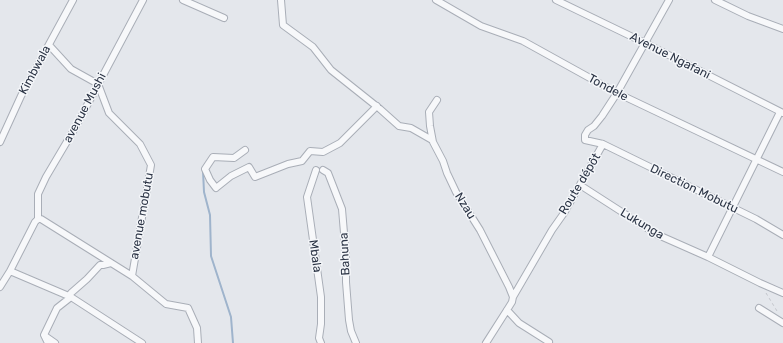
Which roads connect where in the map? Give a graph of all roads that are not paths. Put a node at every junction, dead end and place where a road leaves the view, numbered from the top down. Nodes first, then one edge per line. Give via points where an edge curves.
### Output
1 (73, 0) edge
2 (143, 0) edge
3 (183, 0) edge
4 (281, 0) edge
5 (436, 0) edge
6 (556, 0) edge
7 (668, 0) edge
8 (715, 0) edge
9 (224, 18) dead end
10 (783, 29) edge
11 (645, 43) junction
12 (49, 45) junction
13 (98, 84) junction
14 (617, 93) junction
15 (437, 100) dead end
16 (377, 106) junction
17 (782, 112) edge
18 (432, 140) junction
19 (0, 142) edge
20 (604, 144) junction
21 (246, 150) dead end
22 (757, 160) junction
23 (320, 170) joint
24 (783, 172) edge
25 (580, 185) junction
26 (732, 208) junction
27 (38, 219) junction
28 (783, 235) edge
29 (708, 257) junction
30 (111, 263) junction
31 (10, 271) junction
32 (132, 276) junction
33 (0, 286) edge
34 (783, 293) edge
35 (71, 297) junction
36 (513, 297) junction
37 (759, 308) dead end
38 (507, 310) junction
39 (783, 323) edge
40 (44, 335) junction
41 (549, 342) dead end
42 (48, 343) edge
43 (55, 343) edge
44 (142, 343) edge
45 (198, 343) edge
46 (321, 343) edge
47 (356, 343) edge
48 (486, 343) edge

1 - 12 street, Kimbwala
2 - 13 street, avenue Mushi
3 - 9 street
4 - 16 street via 282,25 313,47 331,70
5 - 14 street, Tondele via 481,26 523,41
6 - 11 street, Avenue Ngafani
7 - 11 street, Route dépôt
8 - 10 street
11 - 14 street, Route dépôt
11 - 17 street, Avenue Ngafani
12 - 13 street via 71,69
12 - 19 street, Kimbwala
13 - 27 street, avenue Mushi via 38,194
13 - 32 street, avenue mobutu via 109,113 140,144 150,166
14 - 20 street, Route dépôt via 602,116 585,135 585,140
14 - 22 street, Tondele
15 - 18 street, Nzau via 429,112
16 - 18 street via 399,126 411,128
16 - 21 street via 340,143 323,152 310,152 302,161 255,177 249,167 231,176 216,188 205,169 213,157 234,158
17 - 22 street
18 - 36 street, Nzau via 446,173 480,230
20 - 25 street, Route dépôt
20 - 26 street, Direction Mobutu
22 - 24 street, Tondele
22 - 26 street
23 - 46 street, Mbala via 307,197 321,297
23 - 47 street, Bahuna via 328,172 342,209 349,320
25 - 29 street, Lukunga via 656,234
25 - 36 street, Route dépôt
26 - 28 street, Direction Mobutu
26 - 29 street
27 - 30 street
27 - 31 street
29 - 34 street, Lukunga
30 - 32 street
30 - 35 street via 100,265 71,293
31 - 33 street
31 - 35 street
32 - 45 street, avenue mobutu via 166,304 188,308 197,328
35 - 40 street via 57,308
35 - 44 street
36 - 38 street
37 - 39 street
38 - 41 street via 519,323
38 - 48 street
40 - 42 street
40 - 43 street

